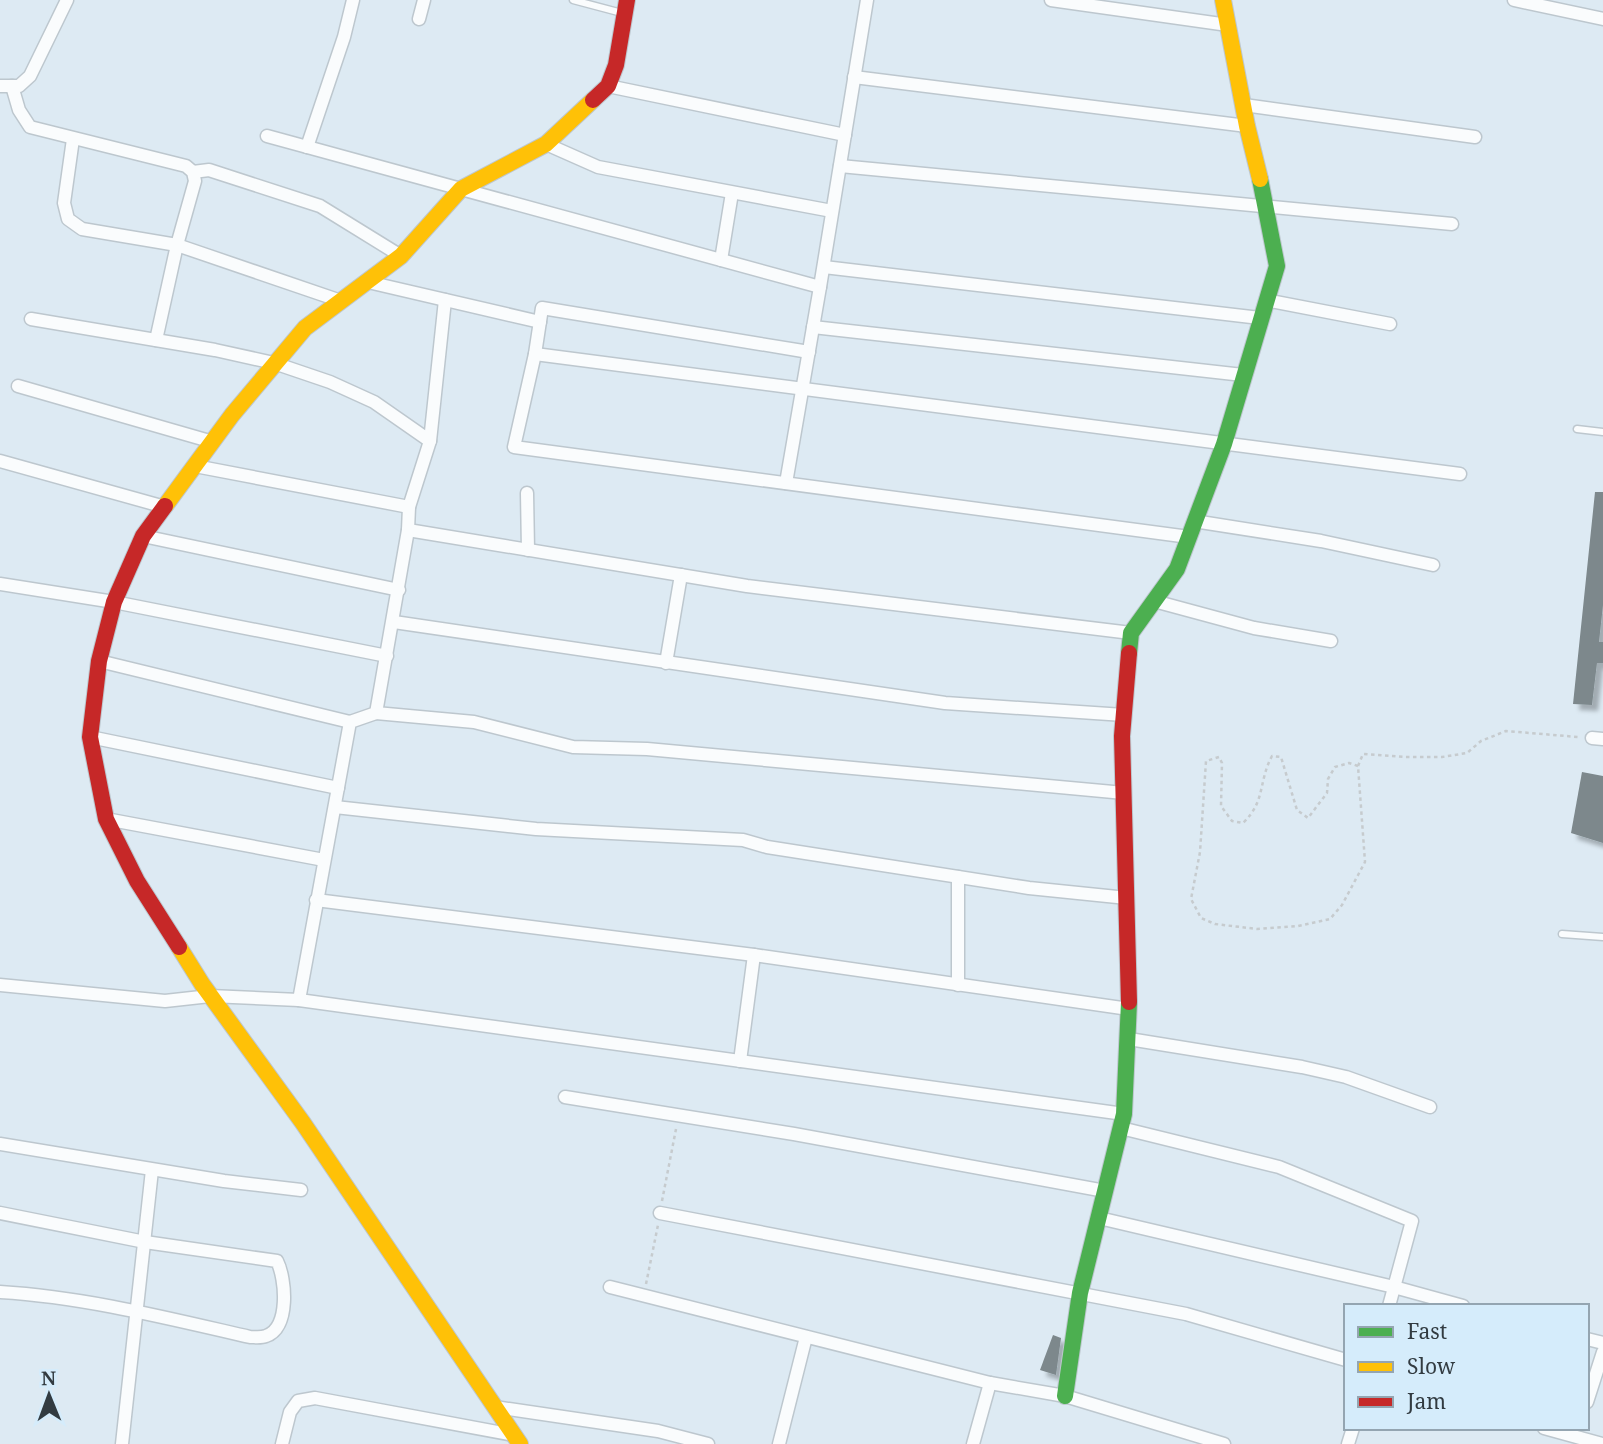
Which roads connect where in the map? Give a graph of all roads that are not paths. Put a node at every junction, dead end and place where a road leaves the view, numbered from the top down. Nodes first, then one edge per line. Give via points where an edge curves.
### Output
1 (67, 0) edge
2 (353, 0) edge
3 (424, 0) edge
4 (573, 0) edge
5 (867, 0) edge
6 (1051, 0) edge
7 (1223, 0) edge
8 (1514, 0) edge
9 (626, 7) edge
10 (419, 19) dead end
11 (1603, 19) edge
12 (1228, 25) junction
13 (854, 77) junction
14 (6, 86) edge
15 (608, 86) junction
16 (1244, 105) junction
17 (1247, 126) junction
18 (845, 135) junction
19 (267, 136) dead end
20 (1475, 137) dead end
21 (74, 139) junction
22 (547, 144) junction
23 (307, 147) junction
24 (840, 166) junction
25 (193, 173) junction
26 (461, 189) junction
27 (732, 193) junction
28 (1267, 206) junction
29 (832, 211) junction
30 (1452, 224) dead end
31 (177, 245) junction
32 (401, 256) junction
33 (721, 260) junction
34 (824, 267) junction
35 (368, 282) junction
36 (820, 287) junction
37 (445, 300) junction
38 (1266, 300) junction
39 (341, 301) junction
40 (1260, 318) junction
41 (30, 319) dead end
42 (540, 322) junction
43 (1390, 324) dead end
44 (813, 327) junction
45 (156, 340) junction
46 (809, 352) junction
47 (535, 354) junction
48 (274, 363) junction
49 (1243, 375) junction
50 (18, 386) dead end
51 (802, 389) junction
52 (1577, 429) dead end
53 (1603, 432) edge
54 (430, 441) junction
55 (213, 442) junction
56 (1224, 444) junction
57 (0, 461) edge
58 (195, 466) junction
59 (1460, 474) dead end
60 (786, 483) junction
61 (527, 493) dead end
62 (409, 506) junction
63 (165, 507) junction
64 (1192, 529) junction
65 (408, 530) junction
66 (143, 536) junction
67 (528, 550) junction
68 (1433, 565) dead end
69 (681, 575) junction
70 (0, 584) edge
71 (399, 590) junction
72 (1154, 601) junction
73 (114, 602) junction
74 (394, 622) junction
75 (1131, 633) junction
76 (1331, 641) dead end
77 (387, 656) junction
78 (99, 661) junction
79 (666, 663) junction
80 (376, 713) junction
81 (1124, 715) junction
82 (350, 722) junction
83 (90, 737) junction
84 (338, 788) junction
85 (1124, 793) junction
86 (335, 807) junction
87 (106, 819) junction
88 (324, 860) junction
89 (958, 877) junction
90 (1127, 898) junction
91 (316, 900) junction
92 (1562, 934) dead end
93 (1603, 937) edge
94 (754, 955) junction
95 (0, 985) edge
96 (958, 985) junction
97 (211, 996) junction
98 (299, 1000) junction
99 (1129, 1009) junction
100 (1129, 1039) junction
101 (740, 1061) junction
102 (565, 1097) dead end
103 (1430, 1107) dead end
104 (1122, 1121) junction
105 (0, 1144) edge
106 (152, 1170) junction
107 (301, 1190) dead end
108 (1105, 1192) junction
109 (0, 1213) edge
110 (660, 1213) dead end
111 (1099, 1218) junction
112 (145, 1242) junction
113 (610, 1287) dead end
114 (1394, 1287) junction
115 (0, 1292) edge
116 (1080, 1293) junction
117 (1390, 1304) edge
118 (1456, 1304) edge
119 (136, 1311) junction
120 (806, 1336) junction
121 (1603, 1352) edge
122 (1344, 1359) edge
123 (990, 1383) junction
124 (1065, 1396) junction
125 (1589, 1396) edge
126 (495, 1407) junction
127 (1552, 1430) edge
128 (1577, 1436) edge
129 (517, 1439) edge
130 (122, 1444) edge
131 (282, 1444) edge
132 (708, 1444) edge
133 (779, 1444) edge
134 (973, 1444) edge
135 (1224, 1444) edge
136 (1602, 1444) edge

1 - 14 street via 30,76 19,86
2 - 23 street
3 - 10 street
4 - 9 lane
5 - 13 street
6 - 12 street
7 - 12 street
8 - 11 street
9 - 15 street
12 - 16 street
13 - 17 street
13 - 18 street
14 - 21 street via 30,127
15 - 18 street
15 - 22 street
16 - 17 street
16 - 20 street
17 - 28 street
18 - 24 street
19 - 23 street
21 - 25 street via 186,166
21 - 31 street via 64,203 68,219 82,229
22 - 26 street
22 - 27 street via 597,167
23 - 26 street
24 - 28 street
24 - 29 street
25 - 31 street via 195,181
25 - 32 street via 209,170 320,206
26 - 32 street
26 - 33 street
27 - 29 street
27 - 33 street
28 - 30 street
28 - 38 street via 1277,265
29 - 34 street
31 - 39 street
31 - 45 street
32 - 35 street
33 - 36 street
34 - 36 street
34 - 40 street
35 - 37 street
35 - 39 street
36 - 44 street
37 - 42 street
37 - 54 street
38 - 40 street
38 - 43 street
39 - 48 street via 305,328
40 - 49 street
41 - 45 street
42 - 46 street via 542,308
42 - 47 street
44 - 46 street
44 - 49 street
45 - 48 street
46 - 51 street
47 - 51 street
47 - 60 street via 514,447
48 - 54 street via 374,402
48 - 55 street
49 - 56 street
50 - 55 street
51 - 56 street
51 - 60 street
52 - 53 lane
54 - 62 street
55 - 58 street
56 - 59 street
56 - 64 street
57 - 63 street
58 - 62 street
58 - 63 street
60 - 64 street
61 - 67 street
62 - 65 street
63 - 66 street
64 - 68 street via 1321,541
64 - 72 street via 1177,569
65 - 67 street
65 - 71 street
66 - 71 street
66 - 73 street
67 - 69 street
69 - 75 street
69 - 79 street
70 - 73 street
71 - 74 street
72 - 75 street
72 - 76 street via 1254,628
73 - 77 street
73 - 78 street
74 - 77 street
74 - 79 street
75 - 81 street
77 - 80 street
78 - 82 street
78 - 83 street
79 - 81 street via 945,703
80 - 82 street
80 - 85 street via 474,722 573,747 647,749
81 - 85 street
82 - 84 street
83 - 84 street
83 - 87 street
84 - 86 street
85 - 90 street
86 - 88 street
86 - 89 street via 536,829 743,841
87 - 88 street
87 - 97 street via 137,881
88 - 91 street
89 - 90 street
89 - 96 street
90 - 99 street
91 - 94 street
91 - 98 street
92 - 93 lane
94 - 96 street
94 - 101 street
95 - 97 street via 165,1001
96 - 99 street
97 - 98 street
97 - 126 street
98 - 101 street
99 - 100 street
100 - 103 street via 1302,1067 1346,1077
100 - 104 street
101 - 104 street
102 - 108 street
104 - 108 street
104 - 114 street via 1279,1167 1412,1221
105 - 106 street
106 - 107 street
106 - 112 street
108 - 111 street
109 - 112 street
110 - 116 street
111 - 114 street
111 - 116 street
112 - 119 street
112 - 119 street via 276,1261 283,1273 285,1305 275,1331 265,1337
113 - 120 street
114 - 117 street
114 - 118 street
115 - 119 street
116 - 122 street via 1186,1314
116 - 124 street
119 - 130 street
120 - 123 street
120 - 133 street
121 - 125 street
123 - 124 street
123 - 134 street
124 - 135 street
126 - 129 street
126 - 132 street via 658,1431
127 - 128 street
128 - 136 street
129 - 131 street via 315,1398 298,1401 290,1412

